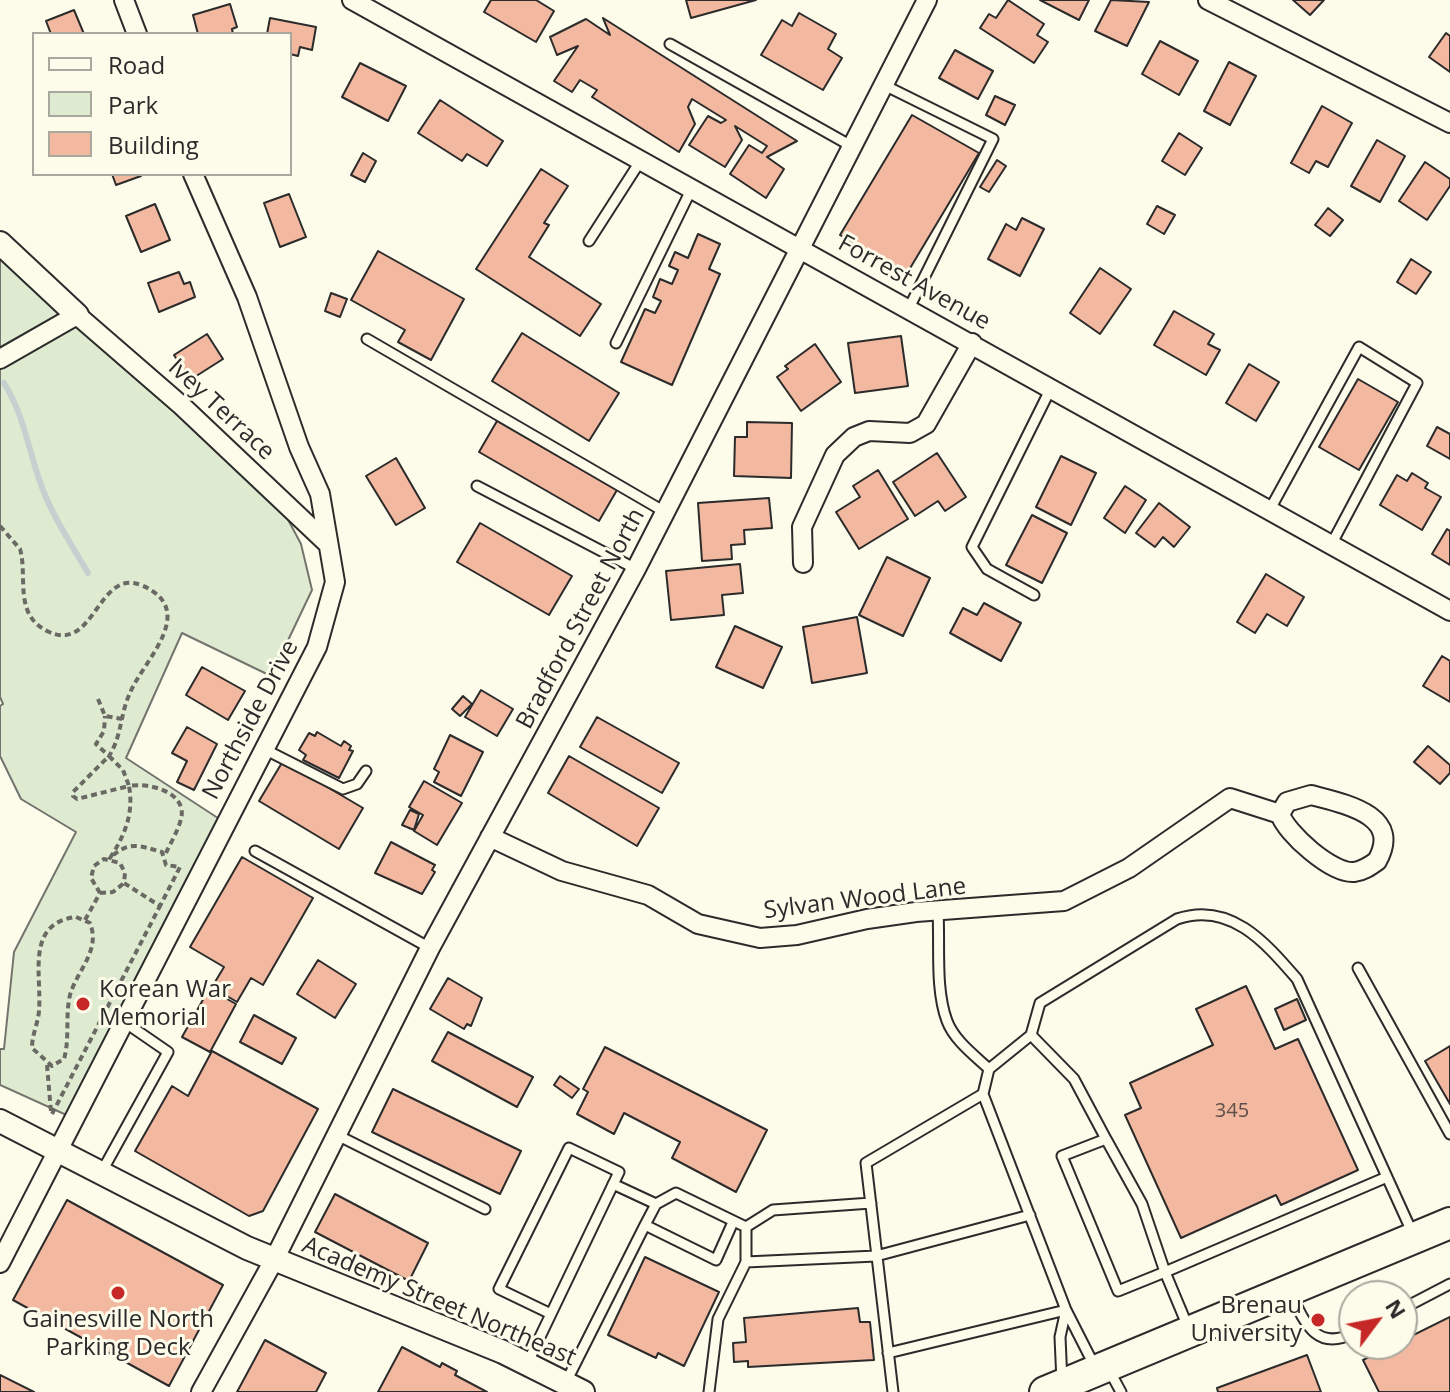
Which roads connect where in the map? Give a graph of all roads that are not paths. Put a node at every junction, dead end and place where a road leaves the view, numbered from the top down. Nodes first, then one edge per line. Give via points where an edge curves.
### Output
1 (124, 0) edge
2 (352, 0) edge
3 (927, 0) edge
4 (1208, 0) edge
5 (136, 32) edge
6 (670, 44) dead end
7 (884, 85) junction
8 (1450, 123) edge
9 (853, 147) junction
10 (641, 160) junction
11 (194, 176) edge
12 (692, 188) junction
13 (589, 241) dead end
14 (0, 243) edge
15 (801, 247) junction
16 (909, 308) junction
17 (77, 315) junction
18 (367, 339) dead end
19 (616, 343) dead end
20 (972, 343) junction
21 (0, 359) edge
22 (1051, 388) junction
23 (477, 486) dead end
24 (1269, 511) junction
25 (665, 512) junction
26 (328, 544) junction
27 (1331, 545) junction
28 (803, 563) dead end
29 (636, 569) junction
30 (1034, 595) dead end
31 (1450, 611) edge
32 (262, 748) junction
33 (366, 771) dead end
34 (1280, 814) junction
35 (490, 837) junction
36 (255, 851) dead end
37 (938, 912) junction
38 (430, 948) junction
39 (1358, 968) dead end
40 (123, 1021) junction
41 (1031, 1035) junction
42 (989, 1069) junction
43 (983, 1094) junction
44 (0, 1121) edge
45 (1450, 1134) edge
46 (337, 1135) junction
47 (1106, 1139) junction
48 (57, 1151) junction
49 (100, 1175) junction
50 (1387, 1177) junction
51 (613, 1184) junction
52 (871, 1203) junction
53 (656, 1204) junction
54 (485, 1209) dead end
55 (1030, 1215) junction
56 (733, 1222) junction
57 (1450, 1223) edge
58 (645, 1225) junction
59 (746, 1227) junction
60 (1416, 1239) junction
61 (876, 1256) junction
62 (274, 1260) junction
63 (746, 1262) junction
64 (0, 1263) edge
65 (1165, 1272) junction
66 (1450, 1284) edge
67 (1290, 1293) junction
68 (1418, 1301) edge
69 (1066, 1310) junction
70 (551, 1314) junction
71 (1191, 1334) junction
72 (1338, 1341) edge
73 (888, 1353) junction
74 (527, 1364) junction
75 (1108, 1377) edge
76 (574, 1388) edge
77 (1054, 1389) edge
78 (201, 1392) edge
79 (709, 1392) edge
80 (893, 1392) edge

1 - 5 street
2 - 10 street, Forrest Avenue
3 - 7 street, Bradford Street North
4 - 8 street
6 - 9 lane
7 - 9 street, Bradford Street North
7 - 16 lane via 993,139
9 - 15 street, Bradford Street North
10 - 12 street, Forrest Avenue
10 - 13 lane
11 - 26 street, Northside Drive via 247,297 320,494
12 - 15 street, Forrest Avenue
12 - 19 lane
14 - 17 street, Ivey Terrace
15 - 16 street, Forrest Avenue
15 - 25 street, Bradford Street North
16 - 20 street, Forrest Avenue
17 - 21 street
17 - 26 street, Ivey Terrace
18 - 25 lane
20 - 22 street, Forrest Avenue
20 - 28 street via 926,424 910,433 869,431 835,455 802,527
22 - 24 street, Forrest Avenue
22 - 30 lane via 972,547 987,569
23 - 29 lane
24 - 27 street, Forrest Avenue
24 - 27 lane via 1359,347 1417,383
25 - 29 street, Bradford Street North
26 - 32 street, Northside Drive via 335,582 328,615 317,647
27 - 31 street, Forrest Avenue
29 - 35 street, Bradford Street North
32 - 33 lane via 343,789 357,784
32 - 40 street, Northside Drive
34 - 34 street via 1284,826 1339,871 1366,869 1384,849 1384,827 1374,817 1323,798 1299,796
34 - 37 street, Sylvan Wood Lane via 1230,798 1129,868 1064,901
35 - 37 street, Sylvan Wood Lane via 562,871 648,895 698,924 760,938
35 - 38 street, Bradford Street North
36 - 38 lane
37 - 42 lane via 947,1022
38 - 46 street, Bradford Street North
39 - 45 lane
40 - 48 street, Northside Drive
40 - 49 lane via 168,1052
41 - 42 lane
41 - 47 lane via 1074,1079
41 - 50 lane via 1040,1003 1177,919 1192,914 1223,916 1269,948 1297,979
42 - 43 lane
43 - 52 lane via 866,1163
43 - 55 lane
44 - 48 street, Academy Street Northeast
46 - 54 lane
46 - 62 street, Bradford Street North
47 - 65 lane via 1142,1204
47 - 65 lane via 1062,1156 1118,1291
48 - 49 street, Academy Street Northeast
48 - 64 street, Northside Drive
49 - 62 street, Academy Street Northeast
50 - 60 lane
50 - 65 lane
51 - 53 lane
51 - 70 lane
51 - 70 lane via 619,1172 569,1148 499,1289
52 - 59 lane via 773,1210
52 - 61 lane
53 - 56 lane via 676,1193
53 - 58 lane
55 - 61 lane
55 - 69 lane
56 - 58 lane via 716,1260
56 - 59 lane
57 - 60 highway
58 - 76 lane
59 - 63 lane
60 - 67 highway
61 - 63 lane
61 - 73 lane
62 - 74 street, Academy Street Northeast
62 - 78 street, Bradford Street North
63 - 79 lane via 718,1319
65 - 71 lane
66 - 68 lane
67 - 71 highway
67 - 72 lane via 1311,1329 1324,1340
69 - 73 lane
69 - 75 lane
69 - 77 lane
70 - 74 lane
71 - 75 highway
73 - 80 lane
74 - 76 street, Academy Street Northeast
75 - 77 highway

